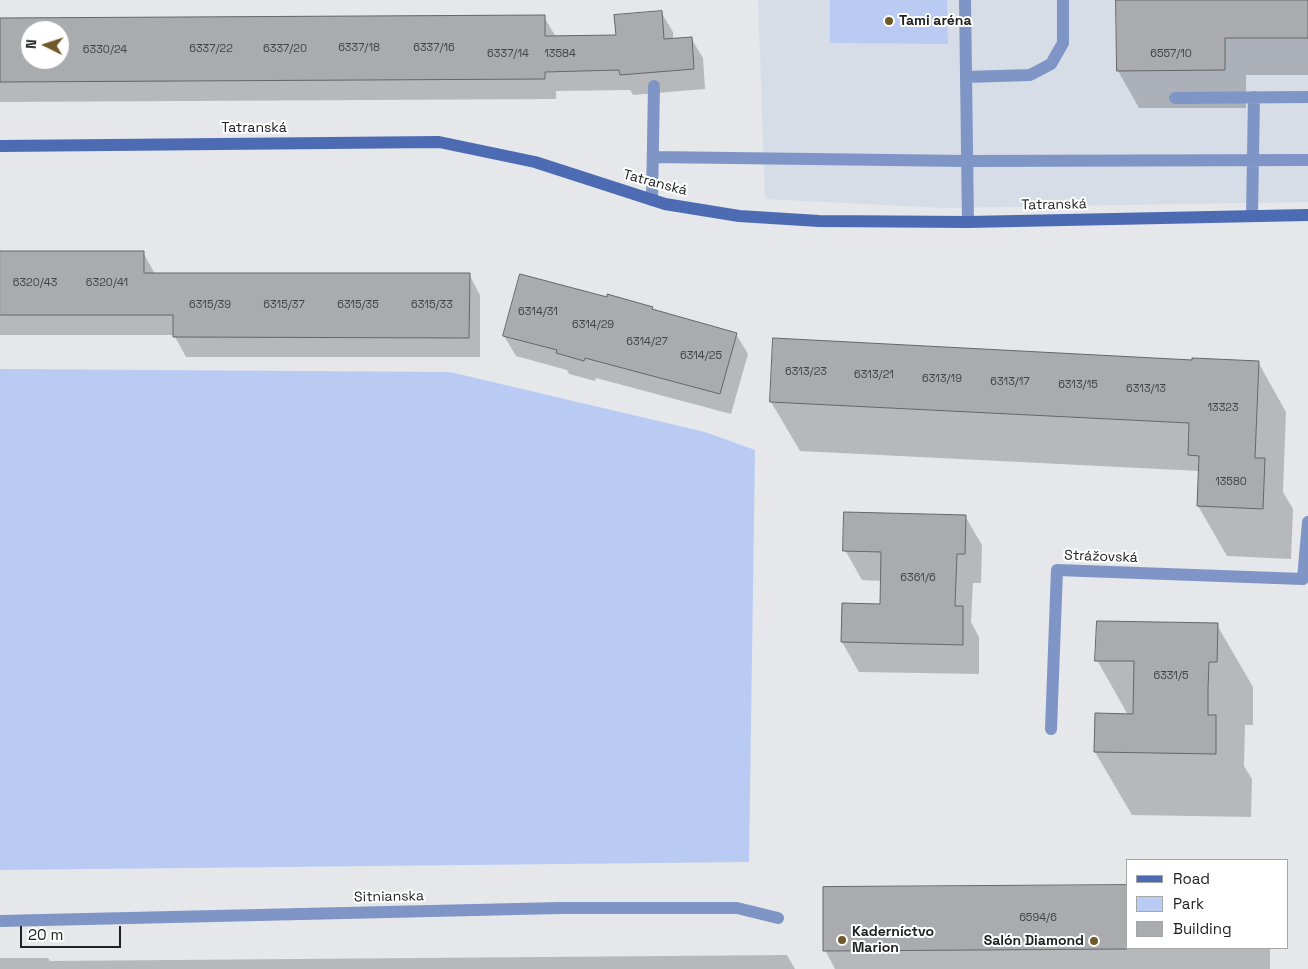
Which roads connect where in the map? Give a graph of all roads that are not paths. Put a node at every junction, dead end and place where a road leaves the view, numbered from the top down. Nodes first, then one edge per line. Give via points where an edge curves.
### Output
1 (965, 0) edge
2 (1063, 0) edge
3 (966, 77) junction
4 (654, 86) dead end
5 (1254, 97) junction
6 (1308, 97) edge
7 (1175, 98) dead end
8 (0, 146) edge
9 (653, 157) junction
10 (1253, 160) junction
11 (1308, 160) edge
12 (967, 161) junction
13 (652, 200) junction
14 (1308, 215) edge
15 (1252, 216) junction
16 (968, 222) junction
17 (1308, 522) edge
18 (1306, 582) edge
19 (1051, 729) dead end
20 (778, 918) dead end
21 (0, 920) edge

1 - 3 lane
2 - 3 lane via 1063,43 1051,64 1030,75
3 - 12 lane
4 - 9 lane
5 - 6 lane
5 - 7 lane
5 - 10 lane
8 - 13 street, Tatranská via 439,142 535,162
9 - 12 lane
9 - 13 lane
10 - 11 lane
10 - 12 lane
10 - 15 lane
12 - 16 lane
13 - 16 street, Tatranská via 739,216 819,221
14 - 15 street, Tatranská
15 - 16 street, Tatranská
17 - 18 lane, Strážovská
18 - 19 lane, Strážovská via 1057,570
20 - 21 lane, Sitnianska via 737,908 560,908

